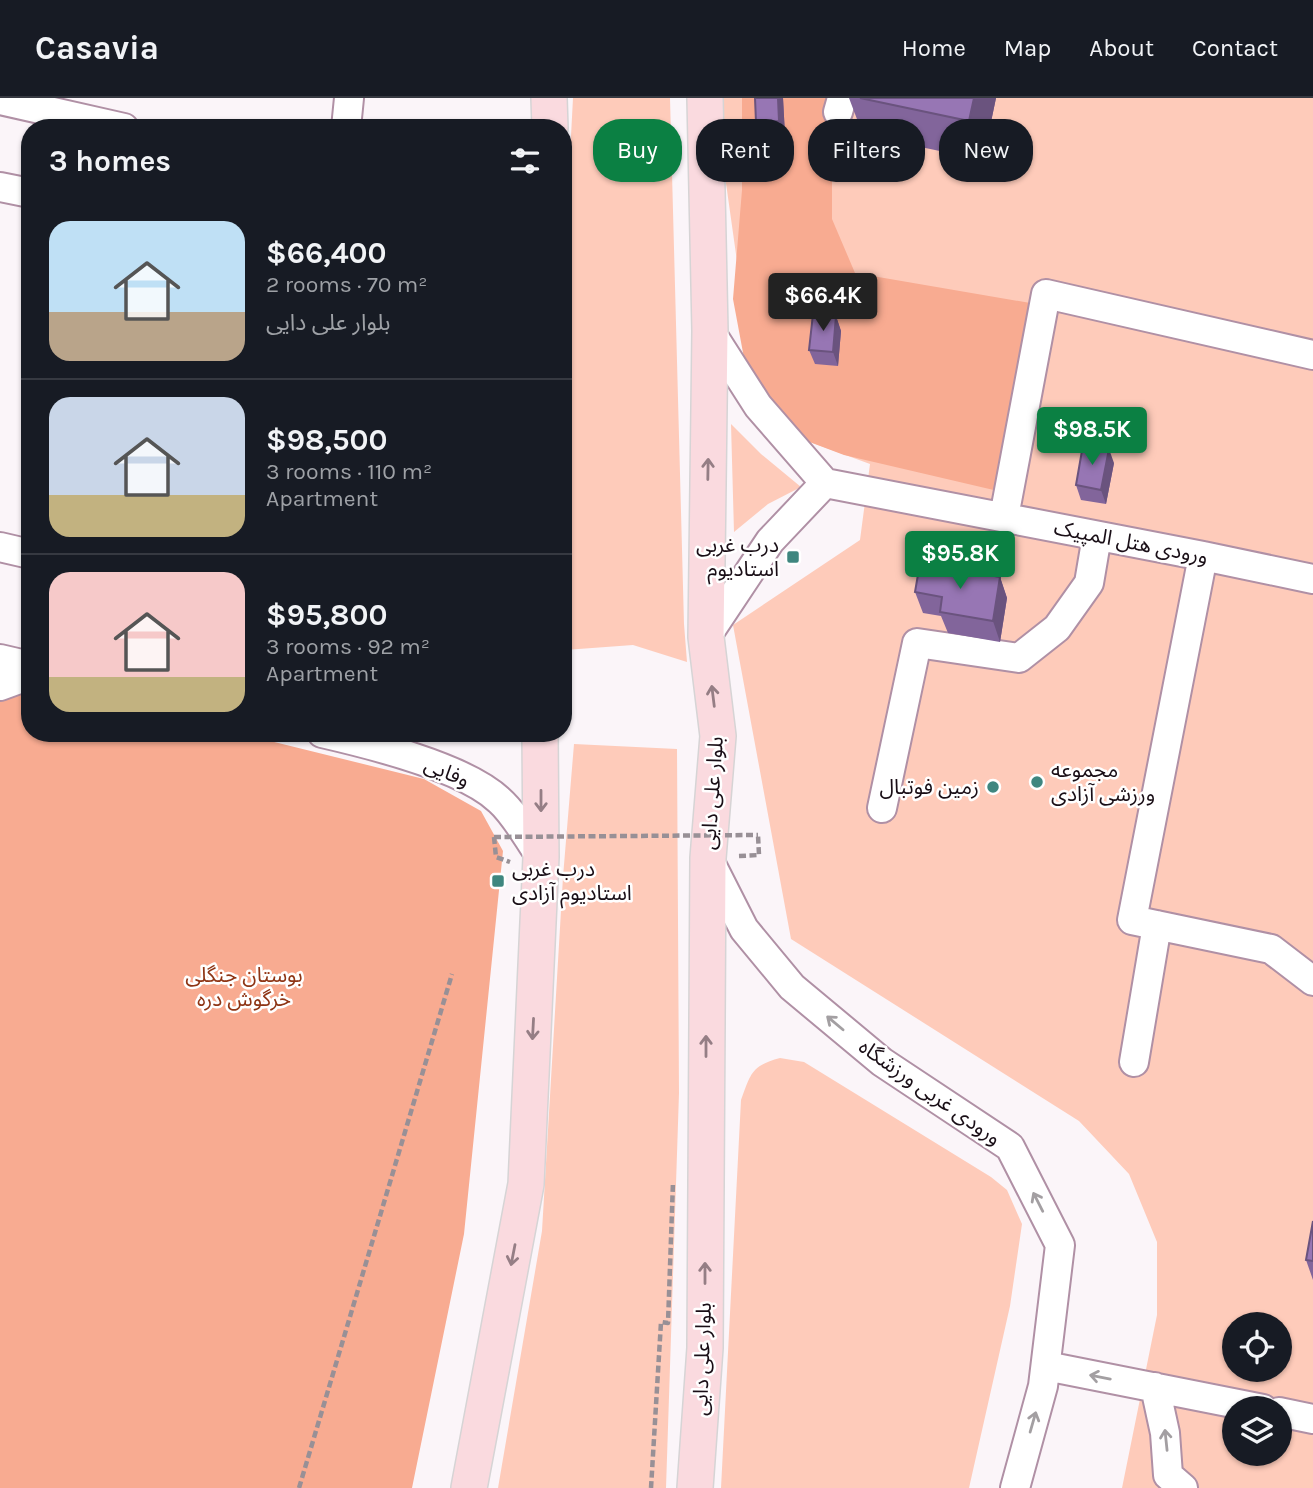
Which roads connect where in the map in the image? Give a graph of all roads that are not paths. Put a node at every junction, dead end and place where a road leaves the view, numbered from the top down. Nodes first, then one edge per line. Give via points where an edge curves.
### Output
1 (349, 98) edge
2 (549, 98) edge
3 (705, 98) edge
4 (0, 100) edge
5 (84, 119) edge
6 (347, 119) edge
7 (550, 119) edge
8 (0, 187) edge
9 (21, 191) edge
10 (710, 331) junction
11 (1313, 355) edge
12 (825, 483) junction
13 (1004, 517) junction
14 (1097, 536) junction
15 (0, 547) edge
16 (21, 552) edge
17 (1203, 556) junction
18 (1313, 579) edge
19 (706, 637) junction
20 (0, 659) edge
21 (21, 664) edge
22 (21, 678) edge
23 (0, 686) edge
24 (363, 742) edge
25 (540, 742) edge
26 (882, 808) dead end
27 (541, 857) junction
28 (708, 858) junction
29 (1157, 925) junction
30 (1313, 981) edge
31 (1135, 1062) dead end
32 (1046, 1366) junction
33 (1155, 1387) junction
34 (1222, 1401) edge
35 (1292, 1415) edge
36 (1313, 1419) edge
37 (469, 1488) edge
38 (695, 1488) edge
39 (1015, 1488) edge
40 (1183, 1488) edge

1 - 6 street
2 - 7 main road
3 - 10 main road, بلوار علی دایی
4 - 5 street
8 - 9 street
10 - 12 street via 758,406
19 -> 10 main road, بلوار علی دایی
11 - 13 street via 1046,294
12 - 13 street, ورودی هتل المپیک
12 - 19 street via 770,541
13 - 14 street, ورودی هتل المپیک
14 - 17 street, ورودی هتل المپیک
14 - 26 street via 1089,583 1058,628 1019,658 917,643
15 - 16 street
17 - 18 street, ورودی هتل المپیک
17 - 29 street via 1132,920
28 -> 19 main road, بلوار علی دایی via 718,736
20 - 21 street
22 - 23 street
24 - 27 street, وفایی via 475,782 500,801
25 -> 27 main road
27 -> 37 main road via 526,1184
32 -> 28 street, ورودی غربی ورزشگاه via 1060,1245 1010,1147 882,1062 792,987 744,929
38 -> 28 main road, بلوار علی دایی via 705,1348
29 - 30 street via 1272,949
29 - 31 street
33 -> 32 street
39 -> 32 street, ورودی غربی ورزشگاه
33 - 34 street
40 -> 33 street via 1168,1475 1166,1433
35 - 36 street

